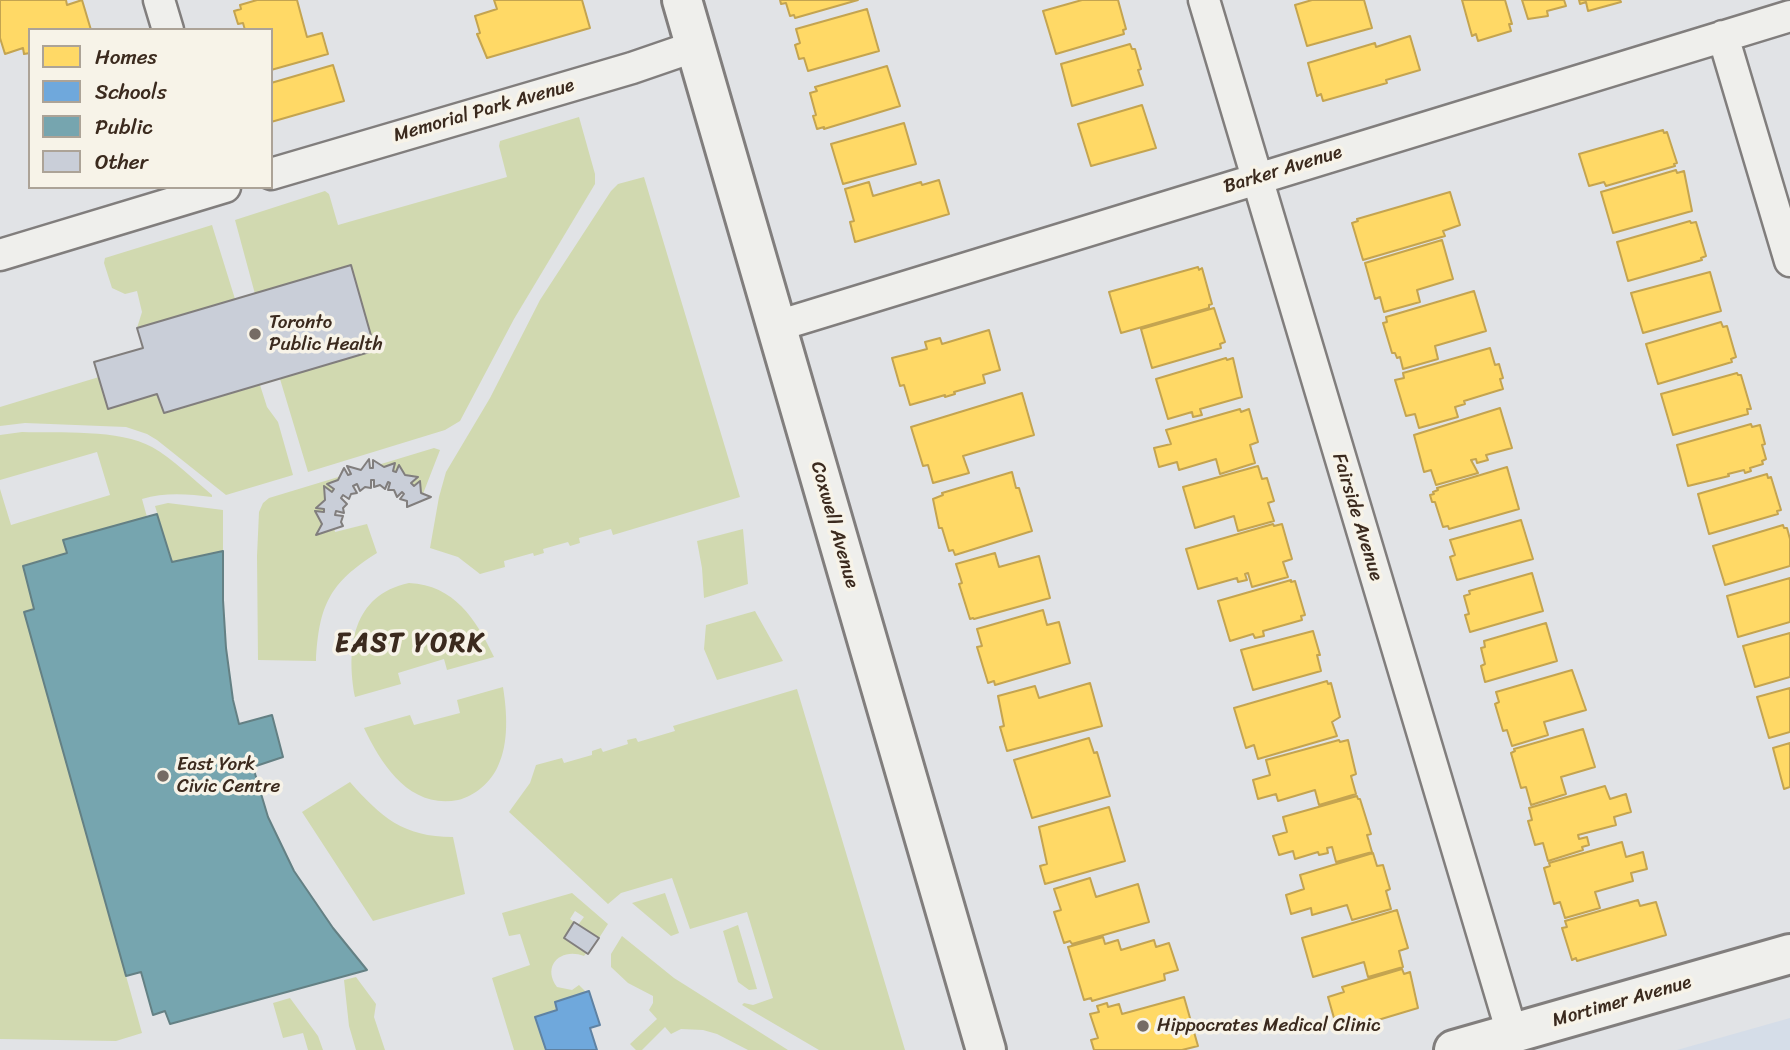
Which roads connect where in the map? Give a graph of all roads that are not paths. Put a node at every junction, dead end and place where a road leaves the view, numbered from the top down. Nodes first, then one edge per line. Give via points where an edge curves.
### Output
1 (159, 0) edge
2 (682, 0) edge
3 (1204, 0) edge
4 (1790, 16) edge
5 (167, 28) edge
6 (1723, 36) junction
7 (696, 46) junction
8 (273, 173) edge
9 (1256, 178) junction
10 (216, 189) edge
11 (0, 255) edge
12 (1790, 261) edge
13 (777, 326) junction
14 (1790, 954) edge
15 (1512, 1034) junction
16 (986, 1050) edge
17 (1454, 1050) edge

1 - 5 street
2 - 7 main road, Coxwell Avenue
3 - 9 street, Fairside Avenue
4 - 6 street, Barker Avenue
6 - 9 street, Barker Avenue
6 - 12 street
7 - 8 street, Memorial Park Avenue
7 - 13 main road, Coxwell Avenue
9 - 13 street, Barker Avenue
9 - 15 street, Fairside Avenue
10 - 11 street
13 - 16 main road, Coxwell Avenue
14 - 15 main road, Mortimer Avenue
15 - 17 main road, Mortimer Avenue

